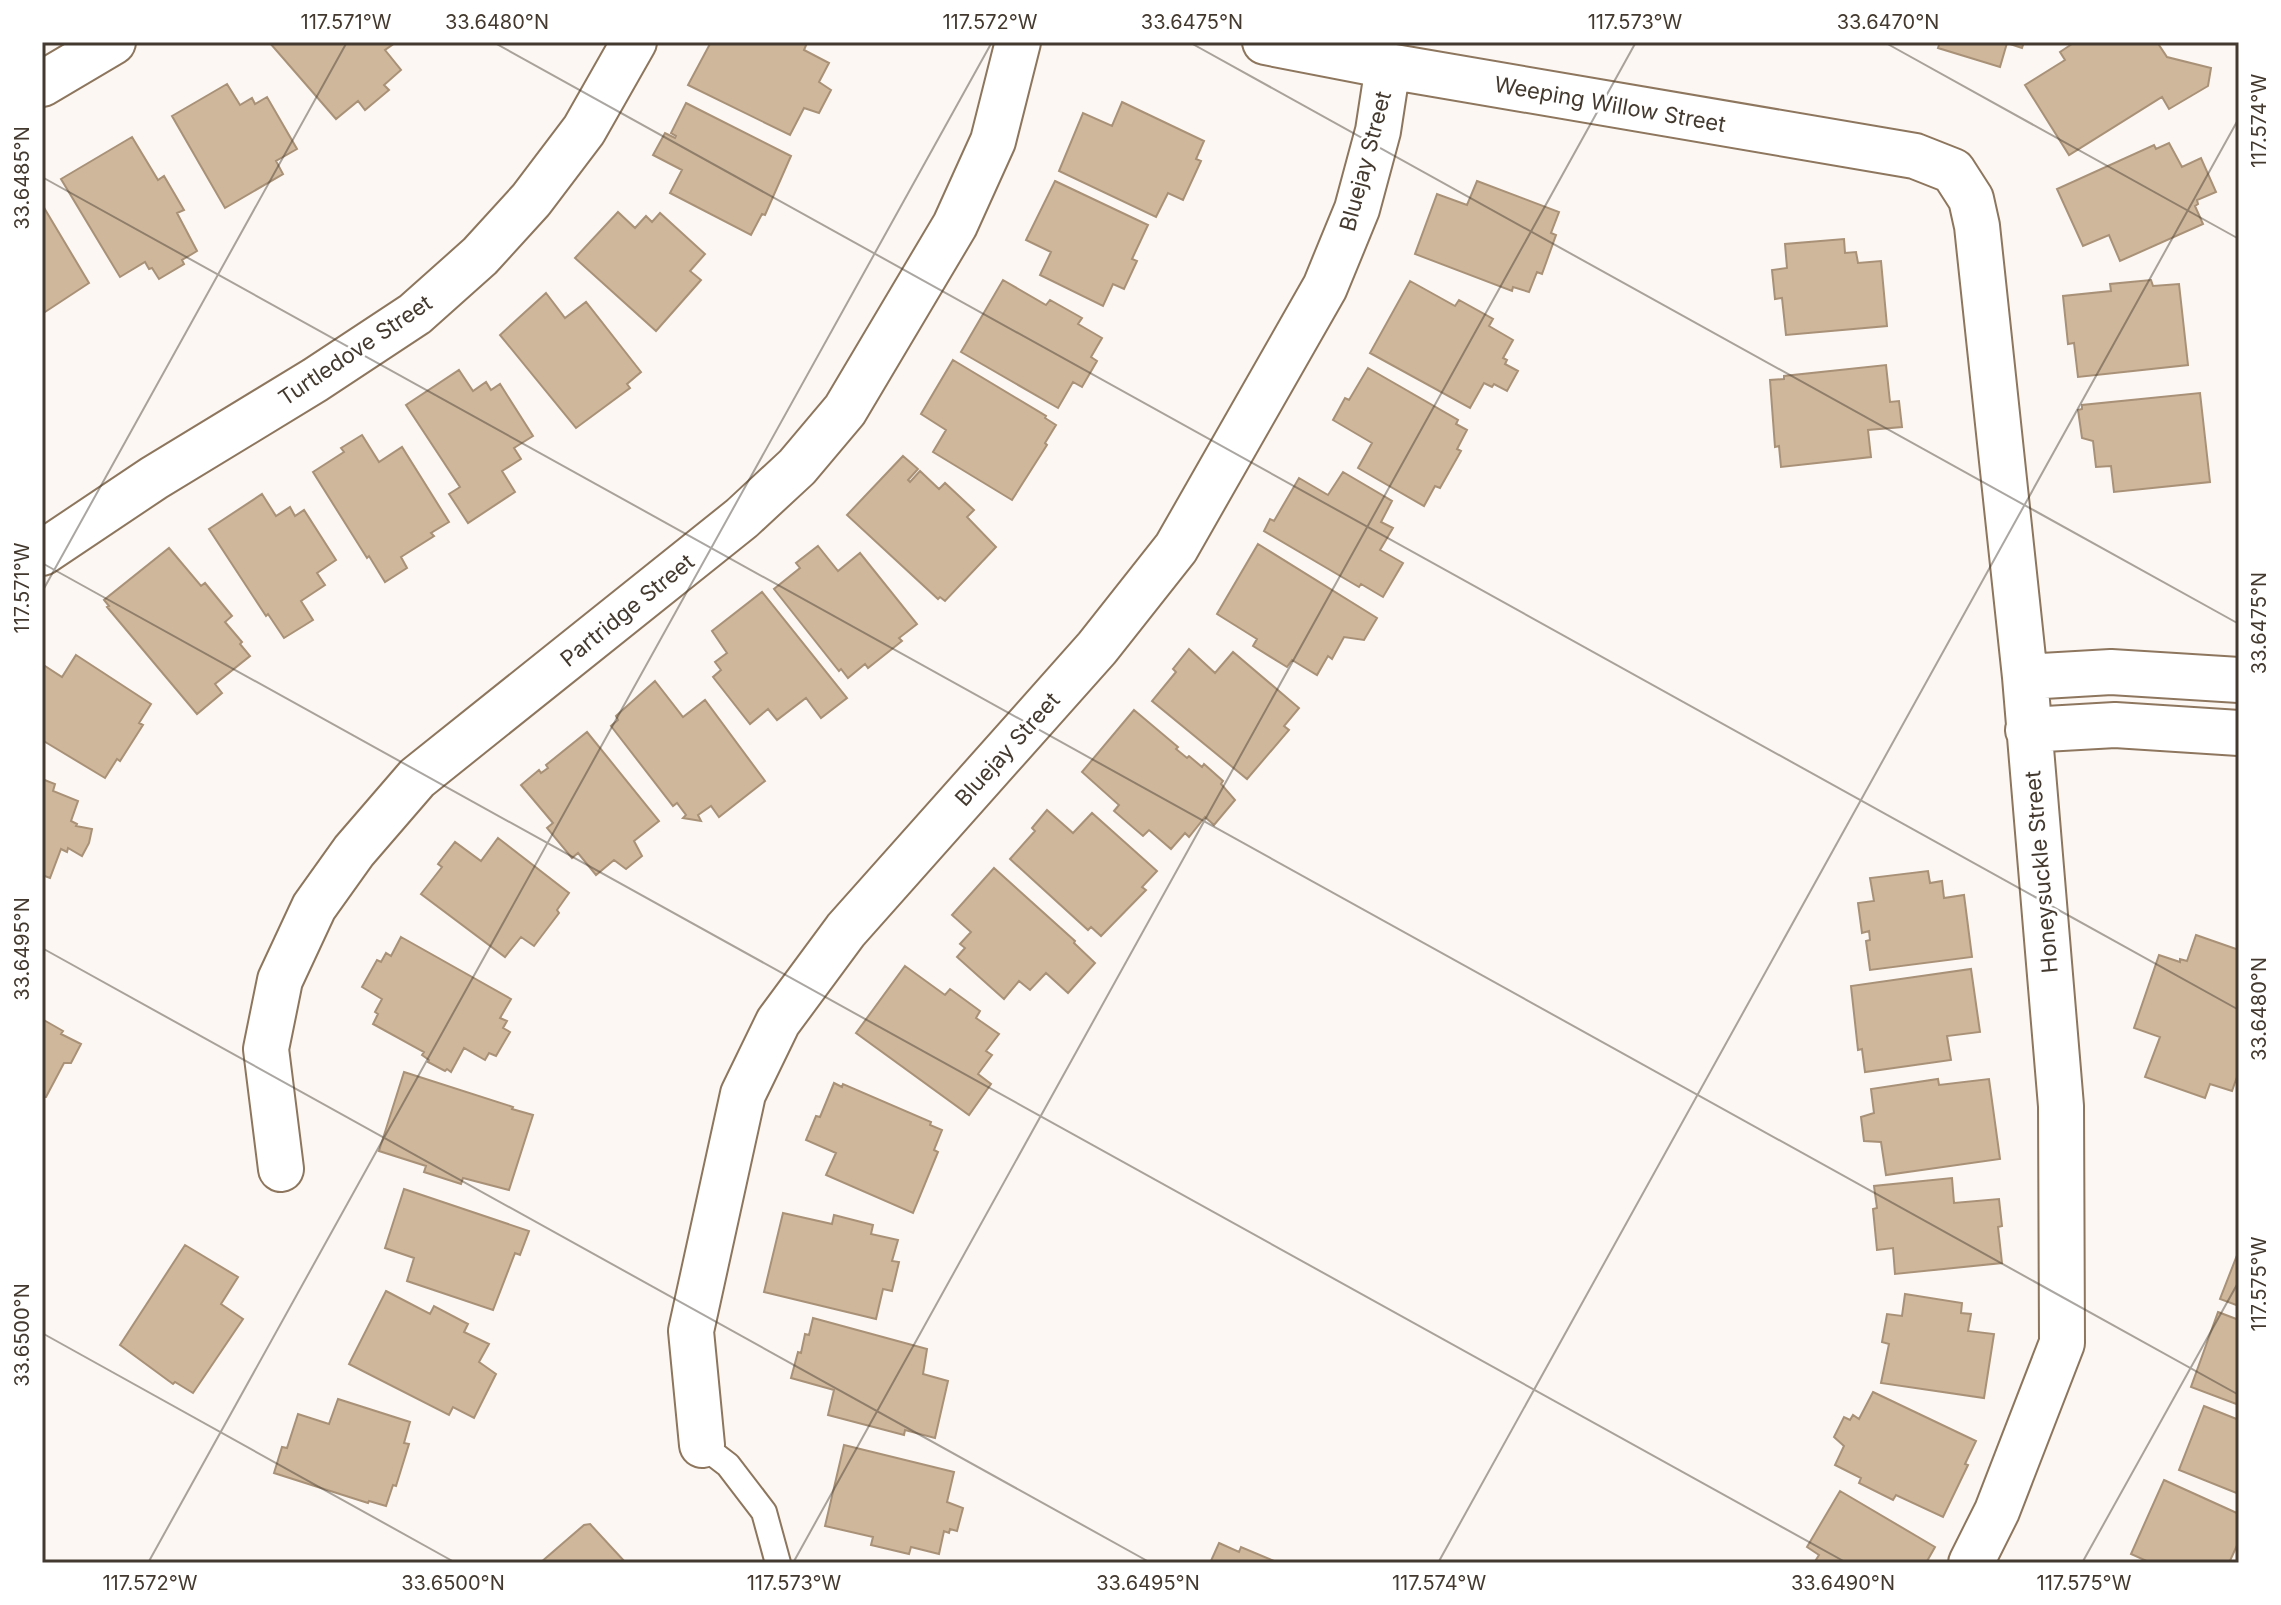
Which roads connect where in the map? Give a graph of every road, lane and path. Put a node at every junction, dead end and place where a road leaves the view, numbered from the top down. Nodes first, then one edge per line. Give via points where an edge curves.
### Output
1 (113, 42) edge
2 (634, 42) edge
3 (1018, 42) edge
4 (1265, 42) edge
5 (1388, 66) junction
6 (42, 84) edge
7 (1953, 171) joint
8 (42, 553) edge
9 (2025, 677) junction
10 (2226, 679) edge
11 (2028, 730) junction
12 (2226, 732) edge
13 (281, 1169) dead end
14 (702, 1445) joint
15 (778, 1563) edge
16 (1971, 1563) edge

1 - 6 street
2 - 8 street, Turtledove Street via 584,130 531,200 480,256 415,314
3 - 13 street, Partridge Street via 993,141 955,225 845,410 797,467 742,518 417,778 314,907 280,980 266,1049
4 - 5 street, Weeping Willow Street
5 - 7 street, Weeping Willow Street via 1915,156
5 - 14 street, Bluejay Street via 1357,209 1325,287 1176,548 1097,648 846,930 778,1022 743,1094 691,1331
7 - 9 street, Honeysuckle Street via 1971,199 1977,226
9 - 10 street via 2111,672
9 - 11 street, Honeysuckle Street
10 - 12 street
11 - 12 street via 2115,725
11 - 16 street, Honeysuckle Street via 2061,1106 2062,1343 1997,1511
14 - 15 lane via 728,1465 764,1512

